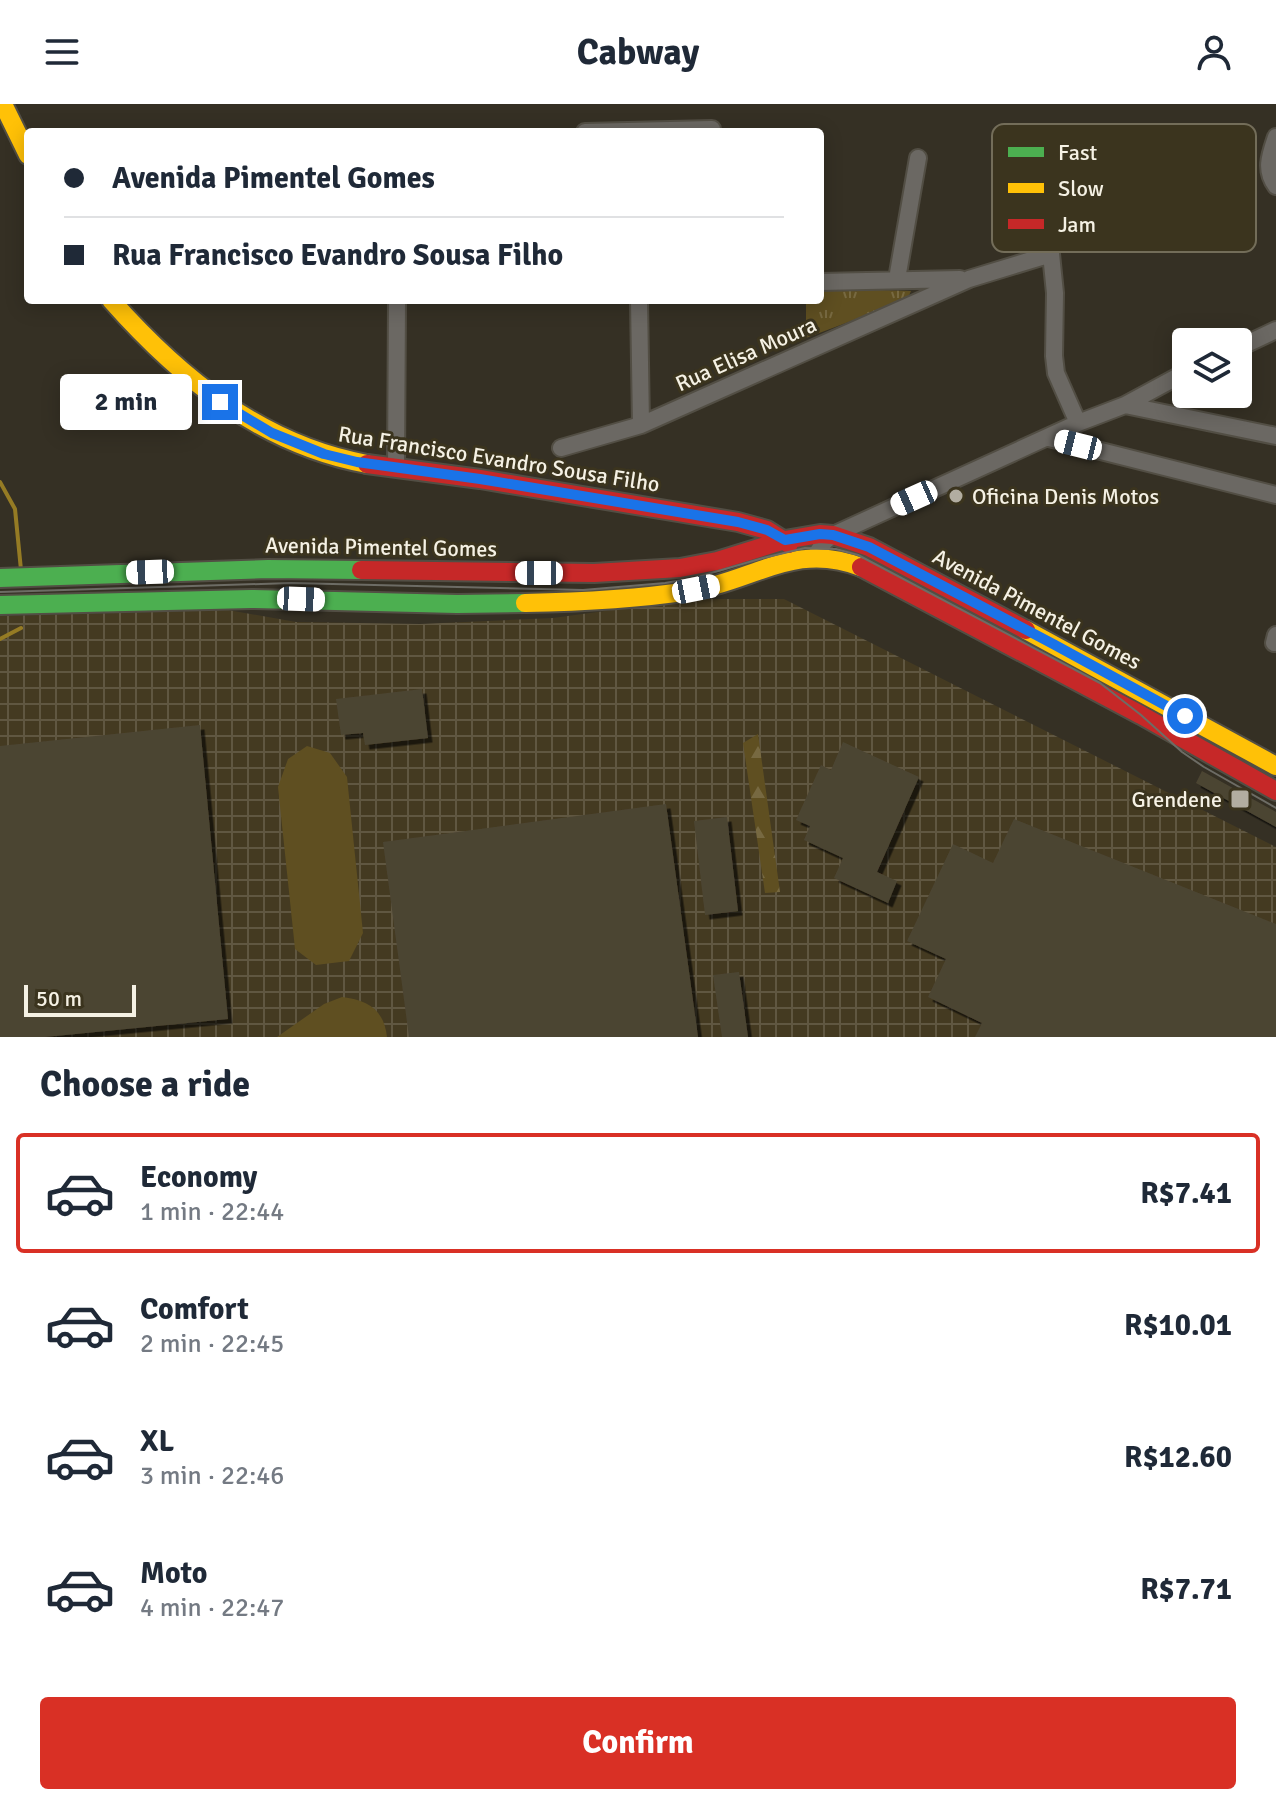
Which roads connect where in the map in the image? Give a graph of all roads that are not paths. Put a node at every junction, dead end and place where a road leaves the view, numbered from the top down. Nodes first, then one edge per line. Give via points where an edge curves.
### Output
1 (3, 104) edge
2 (1276, 137) edge
3 (24, 147) edge
4 (918, 158) dead end
5 (1276, 186) edge
6 (897, 279) junction
7 (969, 279) junction
8 (824, 282) edge
9 (114, 304) edge
10 (397, 304) edge
11 (639, 304) edge
12 (1276, 330) edge
13 (1252, 341) edge
14 (1172, 380) edge
15 (1125, 405) junction
16 (1078, 423) junction
17 (641, 425) junction
18 (1276, 436) edge
19 (1049, 438) junction
20 (561, 448) dead end
21 (396, 467) junction
22 (1276, 495) edge
23 (833, 535) junction
24 (785, 540) junction
25 (809, 556) junction
26 (457, 572) junction
27 (6, 578) edge
28 (457, 604) junction
29 (6, 605) edge
30 (1276, 766) edge
31 (1276, 791) edge

1 - 3 main road
2 - 5 street via 1269,159 1269,177
4 - 6 street
6 - 7 street
6 - 8 street
7 - 16 street, Rua Elisa Moura via 1051,254 1056,373
7 - 17 street, Rua Elisa Moura
9 - 21 main road, Rua Francisco Evandro Sousa Filho via 169,363 237,413 324,454
10 - 21 street
11 - 17 street
12 - 13 street
14 - 15 street
15 - 16 street
15 - 18 street
16 - 19 street
17 - 20 street, Rua Elisa Moura
19 - 22 street
19 - 23 street
21 - 24 main road, Rua Francisco Evandro Sousa Filho via 738,522
23 - 24 main road, Avenida Pimentel Gomes
23 - 25 street
23 - 30 main road, Avenida Pimentel Gomes via 869,547
24 - 25 main road
24 - 26 main road, Avenida Pimentel Gomes via 680,568
25 - 28 main road, Avenida Pimentel Gomes via 696,589 548,603
25 - 31 main road, Avenida Pimentel Gomes via 859,566
26 - 27 main road, Avenida Pimentel Gomes via 268,569
26 - 28 main road
28 - 29 main road, Avenida Pimentel Gomes via 252,598

